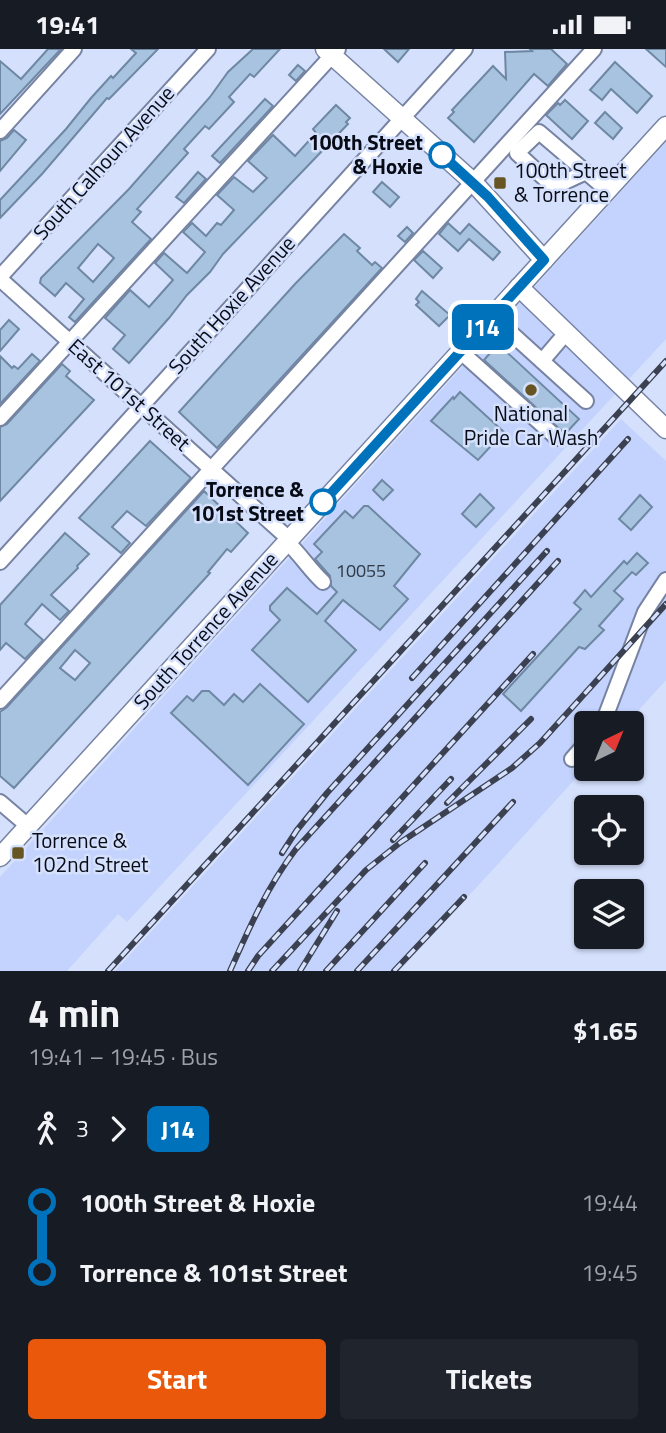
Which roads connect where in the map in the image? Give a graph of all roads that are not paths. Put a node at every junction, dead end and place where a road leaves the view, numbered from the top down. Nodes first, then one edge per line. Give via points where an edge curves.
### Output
1 (74, 49) edge
2 (208, 49) edge
3 (465, 49) edge
4 (594, 49) edge
5 (331, 51) edge
6 (402, 118) junction
7 (666, 126) edge
8 (0, 131) edge
9 (586, 173) junction
10 (473, 182) junction
11 (607, 190) junction
12 (544, 260) junction
13 (0, 278) edge
14 (519, 287) junction
15 (566, 333) junction
16 (512, 334) dead end
17 (70, 342) junction
18 (460, 351) junction
19 (542, 361) junction
20 (586, 401) dead end
21 (141, 406) junction
22 (0, 418) edge
23 (666, 429) edge
24 (558, 438) dead end
25 (211, 469) junction
26 (288, 540) junction
27 (0, 562) edge
28 (666, 580) edge
29 (323, 582) dead end
30 (0, 701) edge
31 (608, 711) edge
32 (574, 757) edge
33 (572, 759) dead end
34 (0, 802) edge
35 (28, 827) junction
36 (0, 857) edge

1 - 8 street
2 - 13 street, South Calhoun Avenue
3 - 6 street, South Hoxie Avenue
4 - 10 street
5 - 6 main road
5 - 17 street
6 - 10 main road
6 - 21 street, South Hoxie Avenue
7 - 11 main road, South Torrence Avenue
9 - 9 street via 554,187 517,153 538,132
9 - 11 street
10 - 12 main road
10 - 25 street
11 - 12 main road, South Torrence Avenue
12 - 14 main road, South Torrence Avenue
13 - 17 street, East 101st Street
14 - 15 main road
14 - 18 main road, South Torrence Avenue
15 - 19 street
15 - 23 main road
16 - 19 street
17 - 21 street, East 101st Street
17 - 22 street
18 - 24 street
18 - 26 main road, South Torrence Avenue
19 - 20 street
21 - 25 street, East 101st Street
21 - 27 street, South Hoxie Avenue
25 - 26 street, East 101st Street
25 - 30 street
26 - 29 street, East 101st Street
26 - 35 main road, South Torrence Avenue
28 - 31 street via 645,612
32 - 33 street
34 - 35 street
35 - 36 main road, South Torrence Avenue

